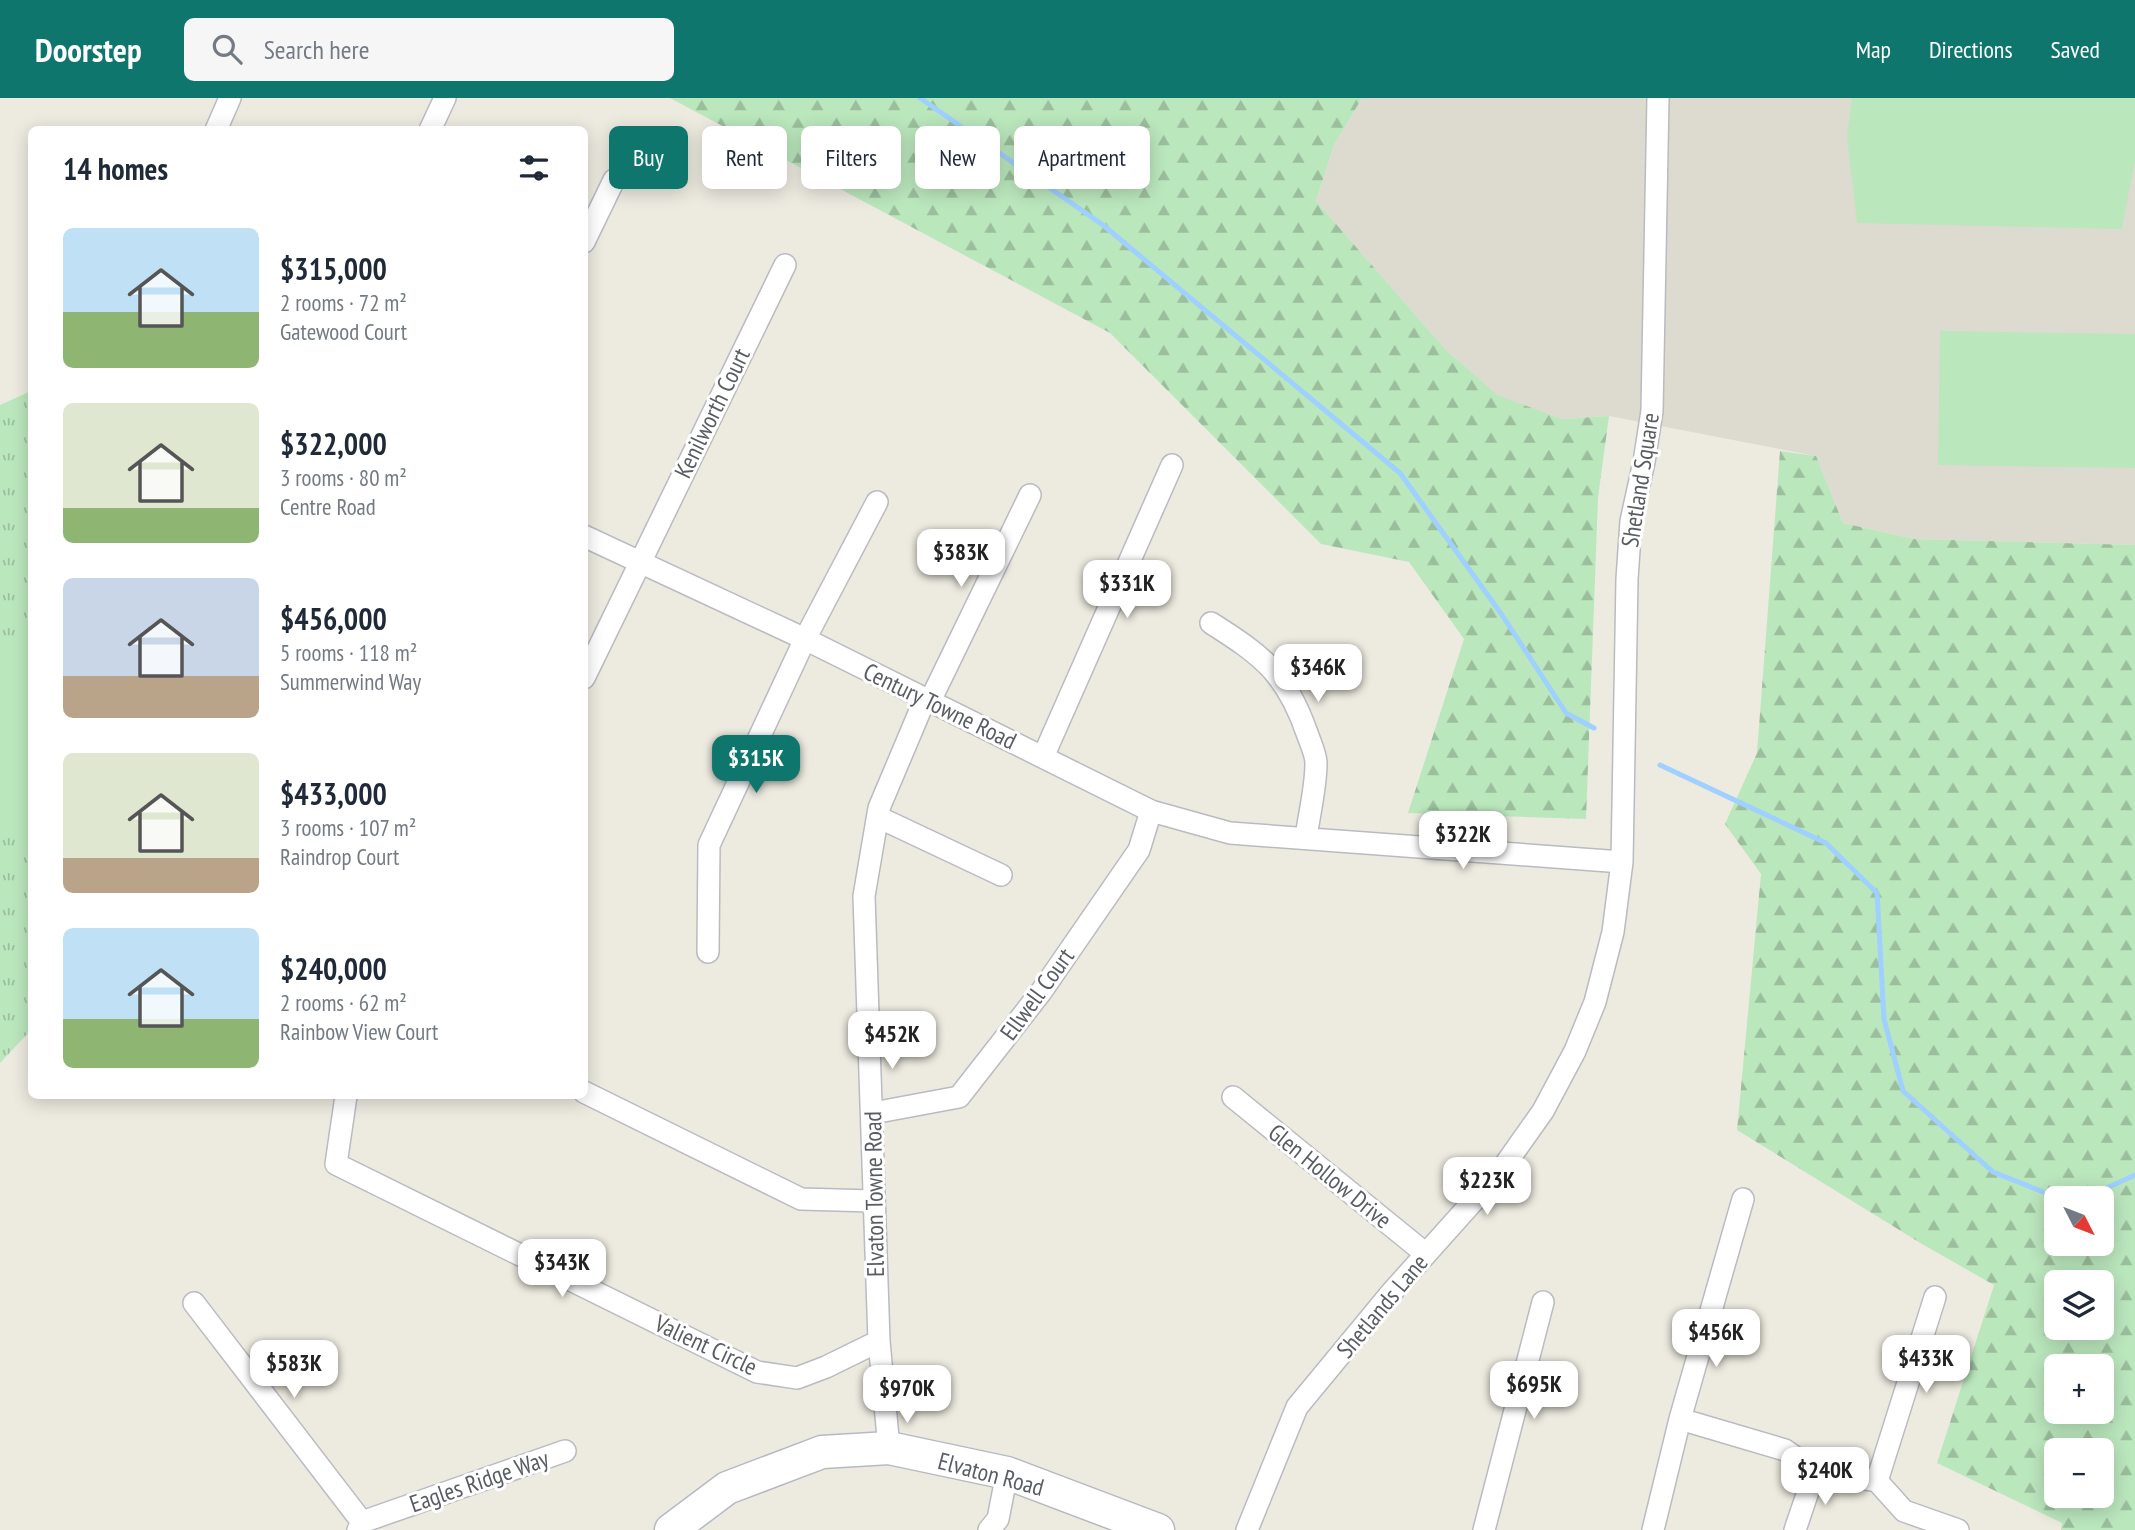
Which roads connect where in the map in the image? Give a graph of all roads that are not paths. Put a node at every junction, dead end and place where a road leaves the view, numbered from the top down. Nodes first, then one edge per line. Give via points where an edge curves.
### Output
1 (230, 98) edge
2 (445, 98) edge
3 (1658, 98) edge
4 (218, 126) edge
5 (432, 126) edge
6 (610, 189) edge
7 (588, 234) edge
8 (785, 265) dead end
9 (1172, 465) dead end
10 (1030, 495) dead end
11 (877, 502) dead end
12 (588, 538) edge
13 (640, 562) junction
14 (1211, 623) dead end
15 (805, 639) junction
16 (588, 670) edge
17 (928, 700) junction
18 (1043, 757) junction
19 (1151, 811) junction
20 (878, 817) junction
21 (1306, 838) junction
22 (1622, 862) junction
23 (1001, 875) dead end
24 (708, 952) dead end
25 (588, 1094) edge
26 (1234, 1097) dead end
27 (346, 1099) edge
28 (873, 1113) junction
29 (1743, 1199) dead end
30 (873, 1201) junction
31 (1426, 1254) junction
32 (1935, 1297) dead end
33 (1543, 1302) dead end
34 (194, 1303) dead end
35 (879, 1341) junction
36 (1680, 1419) junction
37 (888, 1448) junction
38 (565, 1451) dead end
39 (1815, 1471) junction
40 (1007, 1473) junction
41 (1877, 1480) junction
42 (360, 1526) edge
43 (671, 1530) edge
44 (989, 1530) edge
45 (1157, 1530) edge
46 (1247, 1530) edge
47 (1484, 1530) edge
48 (1653, 1530) edge
49 (1795, 1530) edge
50 (1958, 1530) edge

1 - 4 street
2 - 5 street
3 - 22 street, Shetland Square via 1652,411 1630,533
6 - 7 street
8 - 13 street, Kenilworth Court
9 - 18 street
10 - 17 street, Elvaton Towne Road
11 - 15 street
12 - 13 street, Century Towne Road
13 - 15 street, Century Towne Road
13 - 16 street, Kenilworth Court
14 - 21 street via 1254,650 1272,668 1301,718 1317,761
15 - 17 street, Century Towne Road
15 - 24 street via 709,845
17 - 18 street, Century Towne Road
17 - 20 street, Elvaton Towne Road
18 - 19 street, Century Towne Road
19 - 21 street, Century Towne Road via 1230,833
19 - 28 street, Ellwell Court via 1139,850 1041,992 959,1097
20 - 23 street
20 - 28 street, Elvaton Towne Road via 864,896
21 - 22 street, Century Towne Road
22 - 31 street, Shetlands Lane via 1613,932 1595,1002 1575,1051 1543,1111 1502,1169
25 - 30 street via 802,1199
26 - 31 street, Glen Hollow Drive
27 - 35 street, Valient Circle via 336,1164 757,1372 797,1378
28 - 30 street, Elvaton Towne Road
29 - 36 street
30 - 35 street, Elvaton Towne Road
31 - 46 street, Shetlands Lane via 1297,1406
32 - 41 street
33 - 47 street
34 - 42 street
35 - 37 street, Elvaton Towne Road
36 - 39 street via 1785,1450
36 - 48 street
37 - 40 street, Elvaton Road
37 - 43 street, Elvaton Road via 822,1452 774,1470 727,1488
38 - 42 street, Eagles Ridge Way
39 - 41 street
39 - 49 street
40 - 44 street via 998,1519
40 - 45 street, Elvaton Road
41 - 50 street via 1904,1511

